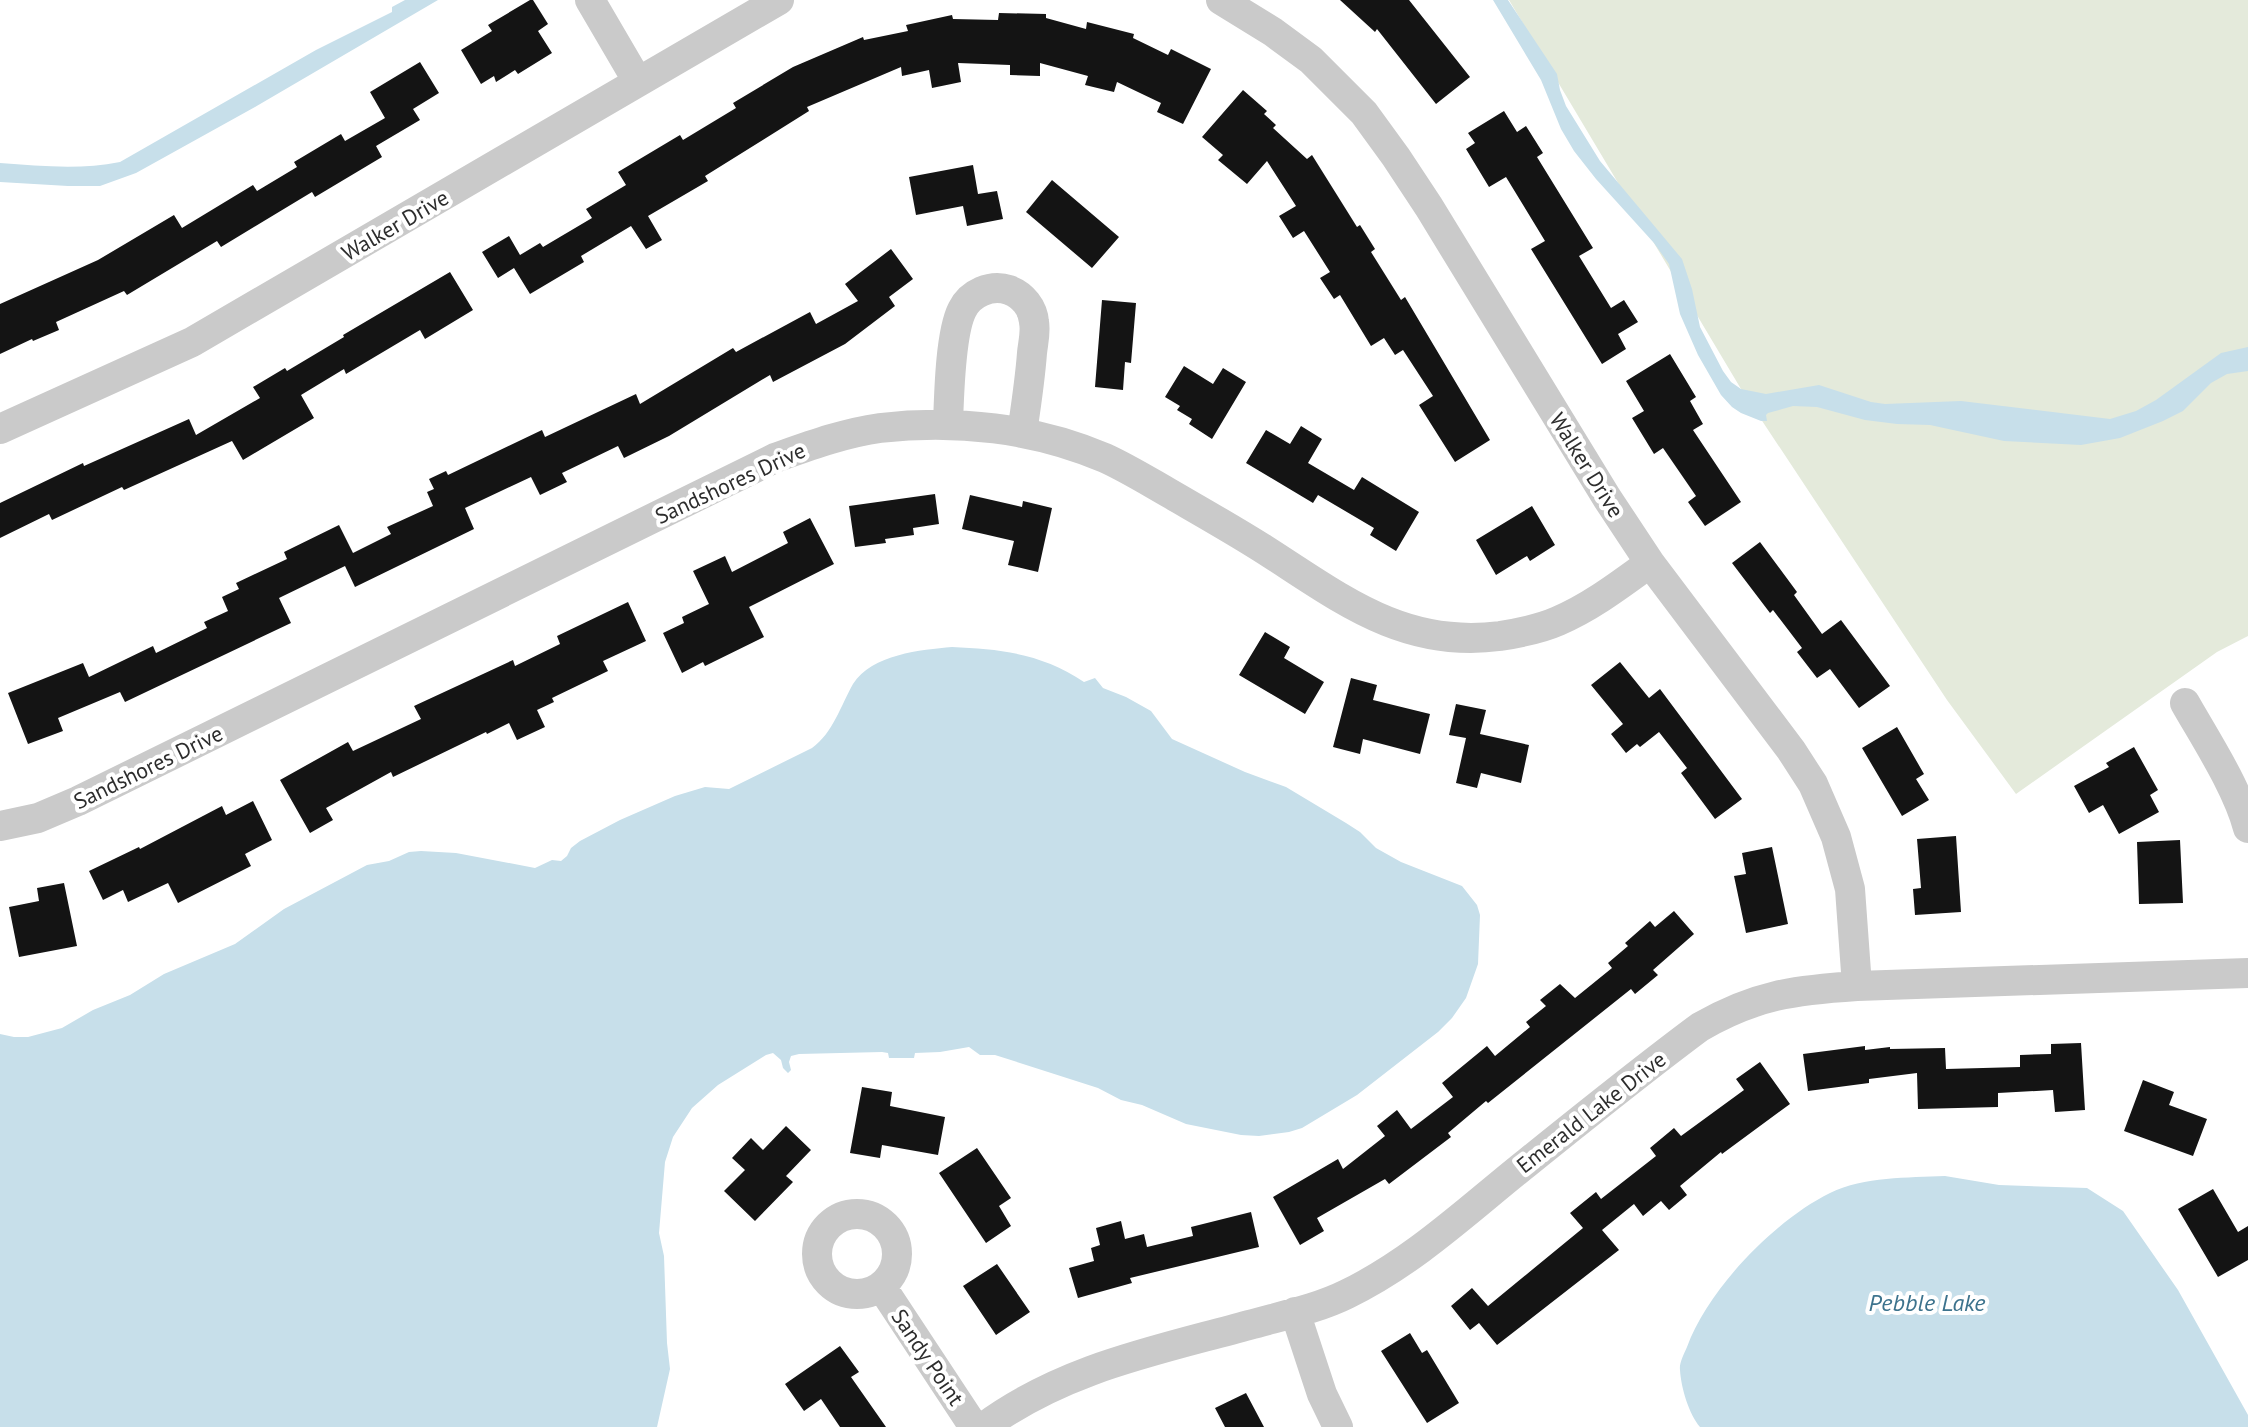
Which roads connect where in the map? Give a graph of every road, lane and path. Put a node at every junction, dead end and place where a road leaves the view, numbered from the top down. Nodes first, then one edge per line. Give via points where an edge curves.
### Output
1 (590, 0) edge
2 (779, 0) edge
3 (1221, 0) edge
4 (638, 82) junction
5 (948, 425) junction
6 (0, 429) edge
7 (1022, 433) junction
8 (1650, 563) junction
9 (2185, 703) dead end
10 (0, 826) edge
11 (2248, 828) edge
12 (2248, 973) edge
13 (1857, 986) junction
14 (881, 1286) dead end
15 (1295, 1312) junction
16 (974, 1427) edge
17 (984, 1427) edge
18 (1338, 1427) edge

1 - 4 street
2 - 4 street, Walker Drive
3 - 8 street, Walker Drive via 1311,60 1364,113 1429,207
4 - 6 street, Walker Drive via 192,342
5 - 7 street, Sandshores Drive
5 - 7 street via 957,323 972,297 995,288 1021,297 1035,323
5 - 10 street, Sandshores Drive via 877,429 775,458 78,801
7 - 8 street, Sandshores Drive via 1104,458 1360,610 1431,635 1483,638 1556,622
8 - 13 street, Walker Drive via 1791,750 1826,810 1850,889
9 - 11 street
12 - 13 street, Emerald Lake Drive
13 - 15 street, Emerald Lake Drive via 1772,995 1725,1012 1422,1248 1354,1291
14 - 16 street, Sandy Point
15 - 17 street, Emerald Lake Drive via 1110,1362 1041,1391
15 - 18 street

